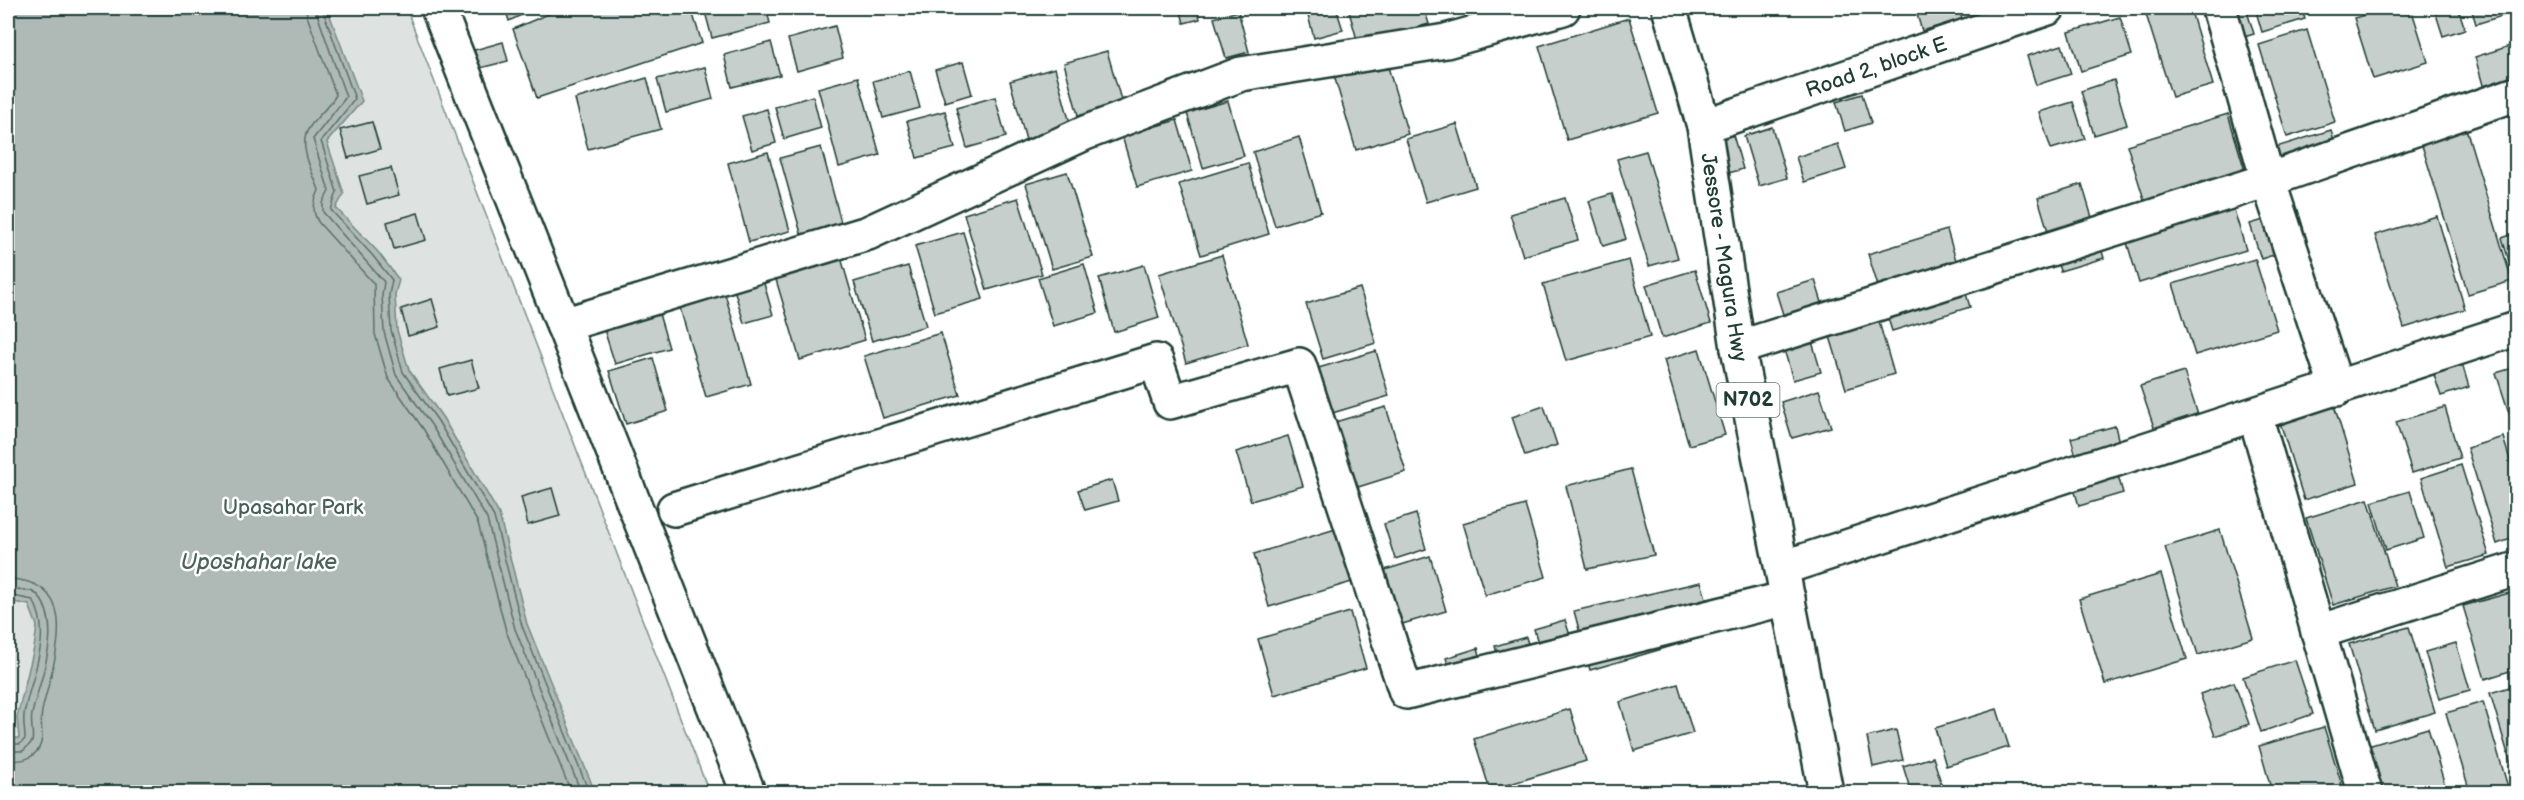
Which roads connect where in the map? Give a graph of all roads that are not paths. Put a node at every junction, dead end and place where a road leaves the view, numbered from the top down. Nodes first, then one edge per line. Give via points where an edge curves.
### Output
1 (438, 8) edge
2 (1563, 8) edge
3 (1669, 8) edge
4 (2048, 8) edge
5 (2219, 8) edge
6 (2517, 94) edge
7 (1704, 126) junction
8 (2268, 180) junction
9 (563, 325) junction
10 (2517, 329) edge
11 (1738, 348) junction
12 (2337, 389) junction
13 (2255, 416) junction
14 (674, 509) dead end
15 (2517, 569) edge
16 (1785, 583) junction
17 (2318, 632) junction
18 (748, 792) edge
19 (1826, 792) edge
20 (2365, 792) edge

1 - 9 main road
2 - 9 main road via 1446,40 1241,74 1085,133 868,233
3 - 7 main road, Jessore - Magura Hwy / N702
4 - 7 main road, Road 2, block E
5 - 8 main road
6 - 8 main road
7 - 11 main road, Jessore - Magura Hwy / N702
8 - 11 main road
8 - 12 main road
9 - 18 main road
10 - 12 main road
11 - 16 main road, Jessore - Magura Hwy / N702
12 - 13 main road
13 - 16 main road
13 - 17 main road
14 - 16 main road via 1156,361 1170,402 1299,366 1406,692
15 - 17 main road
16 - 19 main road, Jessore - Magura Hwy / N702
17 - 20 main road

